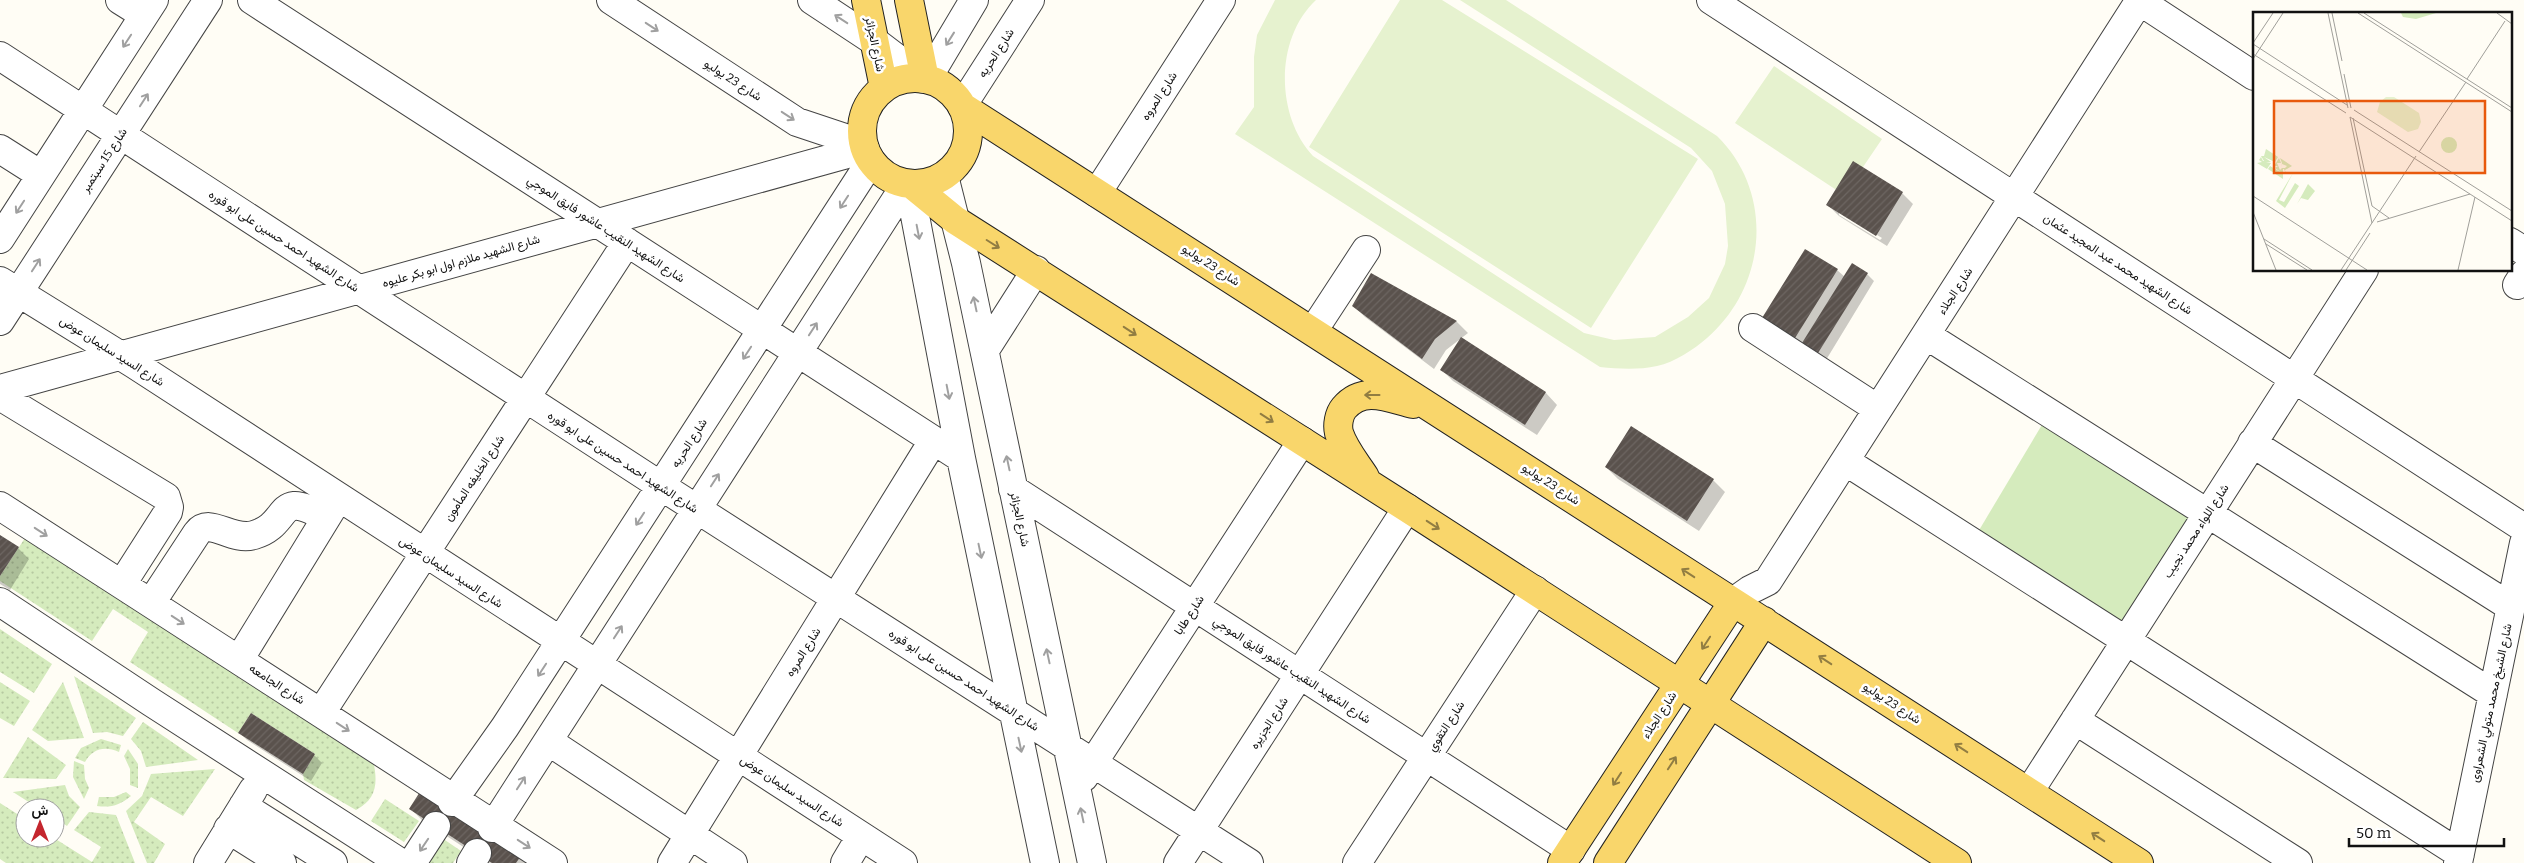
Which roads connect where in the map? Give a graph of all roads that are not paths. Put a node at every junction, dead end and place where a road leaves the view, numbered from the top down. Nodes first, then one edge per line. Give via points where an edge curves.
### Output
1 (120, 0) edge
2 (208, 0) edge
3 (252, 0) edge
4 (611, 0) edge
5 (812, 0) edge
6 (866, 0) edge
7 (909, 0) edge
8 (974, 0) edge
9 (1030, 0) edge
10 (1221, 0) edge
11 (1711, 0) edge
12 (2139, 0) edge
13 (149, 8) edge
14 (874, 41) junction
15 (0, 56) edge
16 (2253, 75) edge
17 (925, 79) junction
18 (884, 88) junction
19 (963, 106) junction
20 (83, 110) junction
21 (121, 135) junction
22 (0, 149) edge
23 (866, 151) junction
24 (41, 175) junction
25 (944, 176) junction
26 (909, 184) junction
27 (1097, 192) junction
28 (2015, 197) junction
29 (955, 220) junction
30 (597, 223) junction
31 (0, 239) edge
32 (627, 242) junction
33 (2512, 243) edge
34 (1366, 250) dead end
35 (2524, 252) edge
36 (1036, 270) junction
37 (2363, 271) edge
38 (9, 287) edge
39 (358, 289) junction
40 (0, 321) edge
41 (1753, 328) dead end
42 (762, 330) junction
43 (1313, 331) junction
44 (1926, 335) junction
45 (985, 350) junction
46 (798, 353) junction
47 (121, 356) junction
48 (2294, 378) junction
49 (0, 389) edge
50 (0, 396) edge
51 (526, 398) junction
52 (1878, 409) junction
53 (1436, 410) junction
54 (933, 441) junction
55 (1302, 441) junction
56 (2252, 443) junction
57 (961, 458) junction
58 (1845, 460) junction
59 (1370, 485) junction
60 (661, 486) junction
61 (1013, 489) junction
62 (0, 506) edge
63 (332, 508) junction
64 (1407, 508) junction
65 (697, 509) junction
66 (2207, 513) junction
67 (2524, 528) edge
68 (2524, 543) edge
69 (424, 554) junction
70 (1768, 581) junction
71 (122, 584) junction
72 (1535, 590) junction
73 (836, 598) junction
74 (0, 602) edge
75 (1733, 602) junction
76 (151, 603) junction
77 (1194, 606) junction
78 (2510, 607) junction
79 (1764, 621) junction
80 (2126, 640) junction
81 (560, 642) junction
82 (239, 660) junction
83 (596, 665) junction
84 (1300, 675) junction
85 (1680, 684) junction
86 (2493, 694) junction
87 (1710, 704) junction
88 (1013, 711) junction
89 (321, 713) junction
90 (2075, 720) junction
91 (548, 741) junction
92 (1067, 746) junction
93 (738, 757) junction
94 (1426, 757) junction
95 (1093, 762) junction
96 (262, 774) junction
97 (1076, 788) junction
98 (2029, 792) junction
99 (453, 800) junction
100 (243, 806) junction
101 (436, 826) dead end
102 (493, 826) junction
103 (228, 829) junction
104 (1199, 831) junction
105 (690, 834) junction
106 (862, 836) junction
107 (1566, 856) edge
108 (2459, 858) edge
109 (208, 863) edge
110 (282, 863) edge
111 (333, 863) edge
112 (401, 863) edge
113 (412, 863) edge
114 (553, 863) edge
115 (672, 863) edge
116 (733, 863) edge
117 (845, 863) edge
118 (903, 863) edge
119 (1045, 863) edge
120 (1092, 863) edge
121 (1178, 863) edge
122 (1249, 863) edge
123 (1357, 863) edge
124 (1608, 863) edge
125 (1957, 863) edge
126 (2139, 863) edge
127 (2298, 863) edge

1 - 13 street
21 -> 2 street, شارع 15 سبتمبر
3 - 30 street, شارع الشهيد النقيب عاشور فايق الموجي
4 -> 23 street, شارع 23 يوليو via 797,122
14 -> 5 street
6 - 14 main road, شارع الجزائر
7 - 17 main road
8 -> 17 street
9 - 19 street, شارع الحريه
10 - 27 street, شارع المروه
11 - 28 street, شارع الشهيد محمد عبد المجيد عثمان
12 - 16 street
12 - 28 street, شارع الجلاء
13 -> 20 street
14 - 17 street
14 - 18 main road, شارع الجزائر
15 - 20 street, شارع الشهيد احمد حسين على ابو قوره
17 - 18 main road via 903,79
17 - 19 main road via 941,84
18 - 23 main road via 865,113 862,132
19 - 25 main road via 968,120 967,145 962,158
19 - 27 main road, شارع 23 يوليو
20 - 21 street, شارع الشهيد احمد حسين على ابو قوره
20 - 24 street
38 -> 21 street, شارع 15 سبتمبر
21 - 39 street, شارع الشهيد احمد حسين على ابو قوره
22 - 24 street
23 - 26 main road via 886,176
23 - 30 street, شارع الشهيد ملازم اول ابو بكر عليوه
23 -> 42 street, شارع الحريه
24 -> 31 street
25 - 26 main road via 928,183
25 - 29 street, شارع الجزائر
26 - 29 main road
46 -> 26 street
26 -> 57 street
27 - 43 main road, شارع 23 يوليو
28 - 44 street, شارع الجلاء
28 - 48 street, شارع الشهيد محمد عبد المجيد عثمان
29 -> 36 main road
45 -> 29 street, شارع الجزائر
30 - 32 street, شارع الشهيد النقيب عاشور فايق الموجي
30 - 39 street, شارع الشهيد ملازم اول ابو بكر عليوه
32 - 42 street, شارع الشهيد النقيب عاشور فايق الموجي
32 - 51 street, شارع الخليفه المأمون
33 - 35 street
34 - 43 street
36 - 45 street
36 -> 55 main road
37 - 48 street, شارع اللواء محمد نجيب
38 - 40 street, شارع 15 سبتمبر
38 - 47 street, شارع السيد سليمان عوض
39 - 47 street, شارع الشهيد ملازم اول ابو بكر عليوه
39 - 51 street, شارع الشهيد احمد حسين على ابو قوره
41 - 52 street
42 - 46 street, شارع الشهيد النقيب عاشور فايق الموجي
42 -> 60 street, شارع الحريه
43 - 53 main road, شارع 23 يوليو
44 - 52 street, شارع الجلاء
44 - 66 street
61 -> 45 street, شارع الجزائر
46 - 54 street, شارع الشهيد النقيب عاشور فايق الموجي
65 -> 46 street
47 - 49 street, شارع الشهيد ملازم اول ابو بكر عليوه
47 - 63 street, شارع السيد سليمان عوض
48 - 56 street, شارع اللواء محمد نجيب
48 - 67 street, شارع الشهيد محمد عبد المجيد عثمان
50 - 71 street via 166,497 168,512
51 - 60 street, شارع الشهيد احمد حسين على ابو قوره
51 - 69 street, شارع الخليفه المأمون
52 - 58 street, شارع الجلاء
53 -> 59 main road via 1376,394 1357,397 1348,403 1342,411 1338,430
75 -> 53 main road, شارع 23 يوليو
54 - 57 street, شارع الشهيد النقيب عاشور فايق الموجي
54 - 73 street, شارع المروه
55 - 59 main road
55 - 77 street, شارع طابا
56 - 66 street, شارع اللواء محمد نجيب
56 - 78 street
57 -> 88 street
58 - 70 street, شارع الجلاء
58 - 80 street
59 - 64 main road
60 - 65 street, شارع الشهيد احمد حسين على ابو قوره
60 -> 81 street, شارع الحريه
61 - 77 street, شارع الشهيد النقيب عاشور فايق الموجي
92 -> 61 street, شارع الجزائر
62 -> 71 street, شارع الجامعه
63 - 69 street, شارع السيد سليمان عوض
63 - 76 street via 288,507 271,526 254,535 234,536 216,527 203,527
63 - 82 street
64 -> 72 main road
64 - 84 street, شارع الجزيره
65 - 73 street, شارع الشهيد احمد حسين على ابو قوره
83 -> 65 street
66 - 80 street, شارع اللواء محمد نجيب
66 - 86 street
68 - 78 street, شارع الشيخ محمد متولي الشعراوى
69 - 81 street, شارع السيد سليمان عوض
69 - 89 street, شارع الخليفه المأمون
70 - 75 street, شارع الجلاء
70 - 79 street
71 - 76 street, شارع الجامعه
72 - 85 main road
72 - 94 street, شارع التقوي
73 - 88 street, شارع الشهيد احمد حسين على ابو قوره
73 - 93 street, شارع المروه
74 - 96 street
75 - 79 main road, شارع 23 يوليو
75 -> 85 main road, شارع الجلاء
76 -> 82 street, شارع الجامعه
77 - 84 street, شارع الشهيد النقيب عاشور فايق الموجي
77 - 95 street, شارع طابا
78 - 86 street, شارع الشيخ محمد متولي الشعراوى
79 - 87 main road
98 -> 79 main road, شارع 23 يوليو
80 - 90 street, شارع اللواء محمد نجيب
80 - 108 street
81 - 83 street, شارع السيد سليمان عوض
81 -> 99 street, شارع الحريه
82 - 89 street, شارع الجامعه
83 - 91 street
83 - 93 street, شارع السيد سليمان عوض
84 - 94 street, شارع الشهيد النقيب عاشور فايق الموجي
84 - 104 street, شارع الجزيره
85 - 87 main road
85 -> 107 main road, شارع الجلاء
86 - 108 street, شارع الشيخ محمد متولي الشعراوى
124 -> 87 main road
87 - 125 main road
88 - 92 street, شارع الشهيد احمد حسين على ابو قوره
88 -> 119 street
89 -> 99 street, شارع الجامعه
90 - 98 street, شارع اللواء محمد نجيب
90 - 127 street
102 -> 91 street
91 - 105 street
92 - 95 street, شارع الشهيد احمد حسين على ابو قوره
92 - 97 street, شارع الجزائر
93 - 105 street, شارع المروه
93 - 106 street, شارع السيد سليمان عوض
94 - 107 street, شارع الشهيد النقيب عاشور فايق الموجي
94 - 123 street, شارع التقوي
95 - 97 street, شارع طابا
95 - 104 street, شارع الشهيد احمد حسين على ابو قوره
96 - 100 street
96 - 112 street
120 -> 97 street, شارع الجزائر
126 -> 98 main road, شارع 23 يوليو
99 - 102 street, شارع الجامعه
100 - 103 street
100 - 111 street
101 -> 113 street
102 -> 114 street, شارع الجامعه
103 - 109 street
103 - 110 street
104 - 121 street, شارع الجزيره
104 - 122 street, شارع الشهيد احمد حسين على ابو قوره
105 - 115 street, شارع المروه
105 - 116 street
106 - 117 street
106 - 118 street, شارع السيد سليمان عوض

